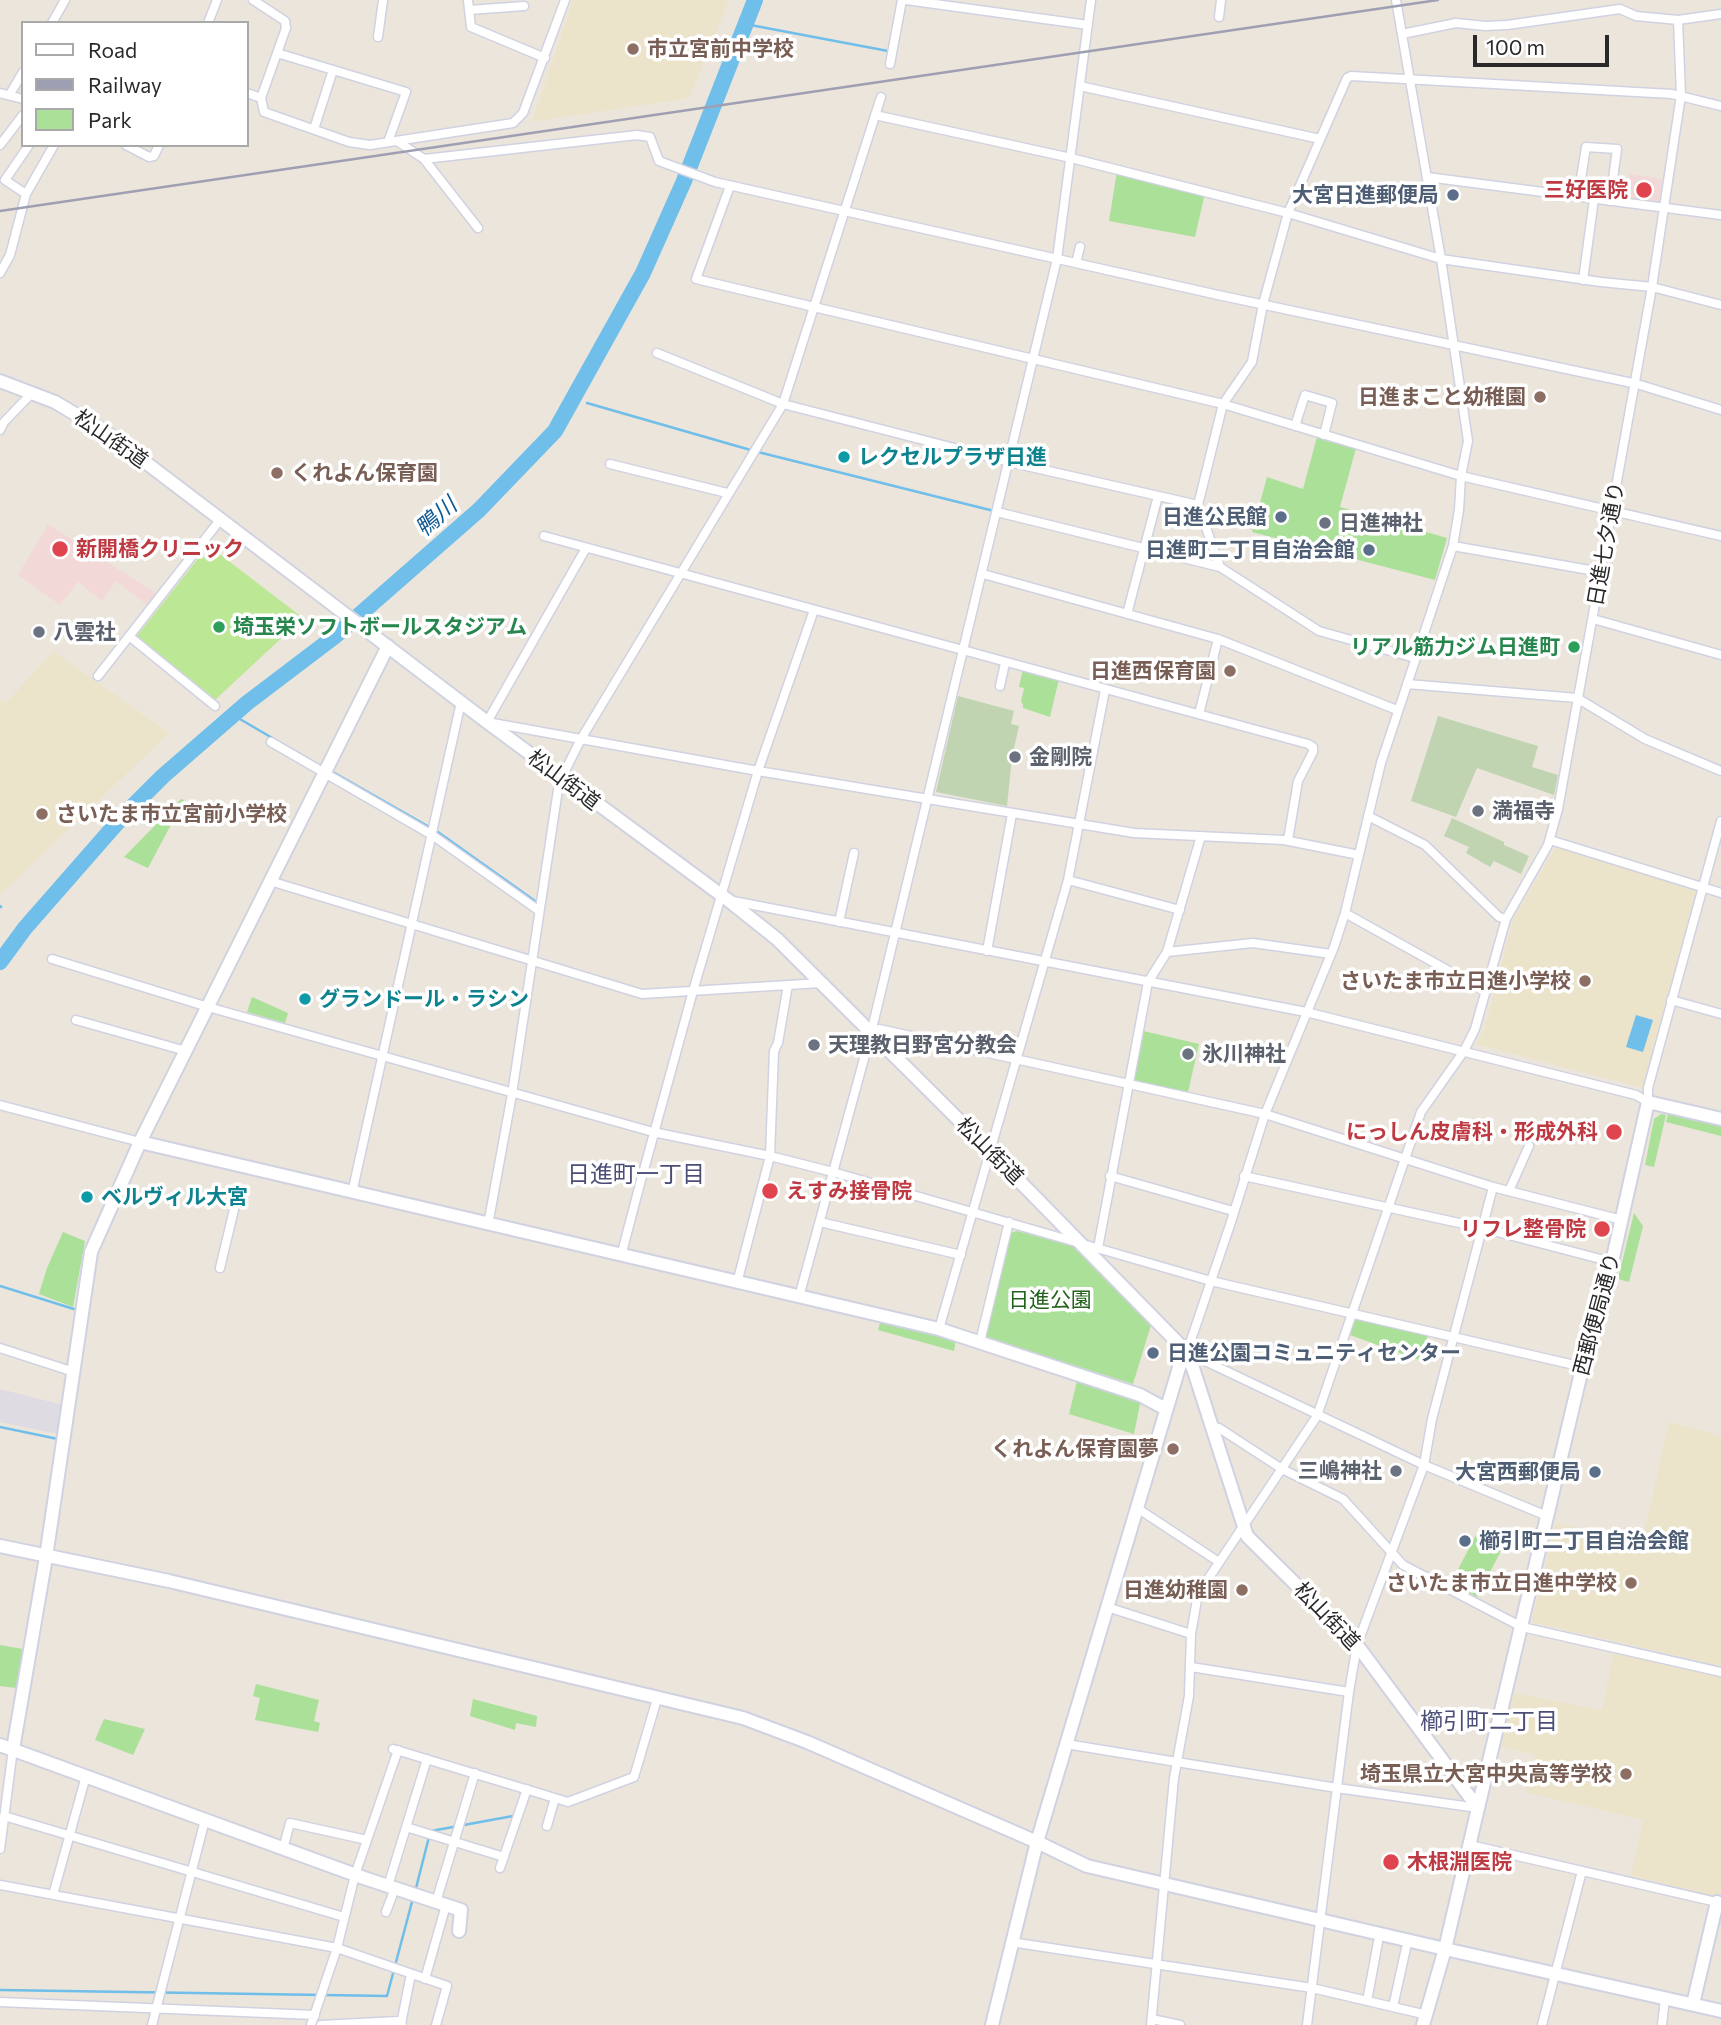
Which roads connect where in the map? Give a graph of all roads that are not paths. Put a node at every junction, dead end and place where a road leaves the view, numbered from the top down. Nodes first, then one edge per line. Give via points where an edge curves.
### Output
1 (65, 0) edge
2 (217, 0) edge
3 (383, 0) edge
4 (468, 0) edge
5 (565, 0) edge
6 (904, 0) edge
7 (1091, 0) edge
8 (1221, 0) edge
9 (1396, 0) edge
10 (259, 2) edge
11 (524, 6) dead end
12 (468, 10) junction
13 (1721, 14) edge
14 (1219, 17) dead end
15 (1678, 20) junction
16 (53, 21) edge
17 (209, 21) edge
18 (1088, 25) junction
19 (1402, 34) junction
20 (378, 37) dead end
21 (277, 53) junction
22 (545, 58) junction
23 (890, 64) dead end
24 (333, 70) junction
25 (21, 75) edge
26 (1410, 79) junction
27 (1080, 86) junction
28 (0, 93) edge
29 (248, 93) edge
30 (10, 94) junction
31 (1681, 95) junction
32 (261, 97) junction
33 (881, 97) dead end
34 (21, 98) edge
35 (1721, 106) edge
36 (875, 115) junction
37 (21, 118) edge
38 (314, 130) junction
39 (1320, 139) junction
40 (392, 142) junction
41 (0, 145) edge
42 (28, 147) edge
43 (53, 147) edge
44 (130, 147) edge
45 (158, 147) edge
46 (1071, 158) junction
47 (424, 159) junction
48 (1427, 177) junction
49 (730, 186) junction
50 (26, 194) junction
51 (1578, 197) junction
52 (1594, 199) junction
53 (1610, 201) junction
54 (1664, 208) junction
55 (845, 211) junction
56 (1288, 213) junction
57 (1721, 215) edge
58 (478, 228) dead end
59 (1080, 247) dead end
60 (1057, 259) junction
61 (1441, 259) junction
62 (1076, 263) junction
63 (0, 273) edge
64 (1583, 280) junction
65 (1653, 287) junction
66 (1263, 304) junction
67 (1721, 305) edge
68 (814, 307) junction
69 (1453, 346) junction
70 (657, 353) dead end
71 (1033, 359) junction
72 (0, 381) edge
73 (1637, 384) junction
74 (32, 393) junction
75 (783, 404) junction
76 (1223, 404) junction
77 (1721, 410) edge
78 (1296, 426) junction
79 (0, 430) edge
80 (1324, 435) junction
81 (1009, 462) junction
82 (610, 464) dead end
83 (1461, 476) junction
84 (727, 493) junction
85 (1158, 496) junction
86 (1198, 505) junction
87 (1612, 510) junction
88 (997, 512) junction
89 (220, 520) junction
90 (544, 536) dead end
91 (1721, 536) edge
92 (1453, 546) junction
93 (586, 548) junction
94 (1144, 548) junction
95 (1220, 567) junction
96 (679, 572) junction
97 (1601, 572) junction
98 (983, 574) junction
99 (814, 610) junction
100 (1127, 614) junction
101 (1593, 619) junction
102 (129, 636) junction
103 (1218, 639) junction
104 (388, 646) junction
105 (964, 652) junction
106 (1721, 655) edge
107 (1415, 657) junction
108 (1005, 663) junction
109 (98, 676) dead end
110 (1407, 684) junction
111 (999, 685) dead end
112 (1105, 690) junction
113 (1577, 698) junction
114 (461, 702) junction
115 (215, 706) dead end
116 (1397, 710) junction
117 (1199, 714) junction
118 (487, 722) junction
119 (581, 739) junction
120 (271, 742) dead end
121 (758, 771) junction
122 (1721, 771) edge
123 (325, 772) junction
124 (561, 778) junction
125 (928, 798) junction
126 (1012, 814) junction
127 (1368, 816) junction
128 (1721, 821) edge
129 (1081, 824) junction
130 (432, 835) junction
131 (1201, 836) junction
132 (1550, 839) junction
133 (1288, 840) junction
134 (854, 853) dead end
135 (1359, 855) junction
136 (1068, 880) junction
137 (270, 881) junction
138 (1703, 888) junction
139 (1721, 893) edge
140 (725, 898) junction
141 (1180, 910) junction
142 (538, 911) junction
143 (1345, 913) junction
144 (1506, 919) junction
145 (839, 922) junction
146 (412, 924) junction
147 (895, 933) junction
148 (987, 951) junction
149 (1167, 952) junction
150 (1331, 954) junction
151 (52, 959) dead end
152 (531, 959) junction
153 (1043, 962) junction
154 (1148, 982) junction
155 (821, 983) junction
156 (788, 985) junction
157 (693, 991) junction
158 (1485, 991) junction
159 (1671, 1000) junction
160 (208, 1007) junction
161 (1306, 1012) junction
162 (1721, 1014) edge
163 (76, 1020) dead end
164 (871, 1033) junction
165 (186, 1051) junction
166 (1464, 1051) junction
167 (383, 1057) junction
168 (1017, 1059) junction
169 (1128, 1083) junction
170 (512, 1094) junction
171 (1648, 1102) junction
172 (0, 1105) edge
173 (1265, 1114) junction
174 (1721, 1119) edge
175 (653, 1132) junction
176 (140, 1142) junction
177 (1530, 1146) dead end
178 (990, 1151) junction
179 (770, 1156) junction
180 (1405, 1159) junction
181 (833, 1172) junction
182 (1110, 1176) junction
183 (1244, 1176) junction
184 (1493, 1187) junction
185 (1509, 1191) junction
186 (352, 1193) junction
187 (237, 1197) dead end
188 (1388, 1208) junction
189 (973, 1212) junction
190 (1233, 1212) junction
191 (1622, 1220) junction
192 (820, 1222) junction
193 (1009, 1222) junction
194 (488, 1225) junction
195 (1482, 1228) junction
196 (1080, 1243) junction
197 (1098, 1248) junction
198 (961, 1255) junction
199 (621, 1256) junction
200 (1612, 1262) junction
201 (220, 1268) dead end
202 (1211, 1281) junction
203 (737, 1283) junction
204 (799, 1297) junction
205 (1354, 1313) junction
206 (939, 1329) junction
207 (1454, 1336) junction
208 (980, 1342) junction
209 (0, 1348) edge
210 (1184, 1351) junction
211 (1583, 1367) junction
212 (74, 1372) junction
213 (1166, 1409) junction
214 (1317, 1416) junction
215 (1211, 1427) junction
216 (1424, 1465) junction
217 (1282, 1469) junction
218 (1137, 1508) junction
219 (1547, 1516) junction
220 (1243, 1528) junction
221 (0, 1546) edge
222 (1392, 1553) junction
223 (46, 1557) junction
224 (1219, 1562) junction
225 (1107, 1607) junction
226 (1522, 1627) junction
227 (1191, 1634) junction
228 (1357, 1645) junction
229 (1191, 1667) junction
230 (1721, 1672) edge
231 (1349, 1692) junction
232 (657, 1699) junction
233 (1066, 1744) junction
234 (0, 1745) edge
235 (13, 1749) junction
236 (427, 1759) junction
237 (1177, 1762) junction
238 (475, 1773) junction
239 (86, 1776) junction
240 (1338, 1788) junction
241 (527, 1789) junction
242 (555, 1798) junction
243 (1478, 1808) junction
244 (4, 1816) junction
245 (205, 1820) junction
246 (547, 1826) dead end
247 (406, 1827) junction
248 (70, 1836) junction
249 (366, 1840) junction
250 (455, 1840) junction
251 (1037, 1842) junction
252 (1469, 1845) junction
253 (0, 1849) edge
254 (283, 1849) junction
255 (504, 1857) junction
256 (500, 1868) dead end
257 (1582, 1871) junction
258 (191, 1873) junction
259 (355, 1875) junction
260 (1164, 1884) junction
261 (0, 1885) edge
262 (391, 1887) junction
263 (53, 1895) junction
264 (1719, 1902) edge
265 (441, 1904) junction
266 (386, 1912) dead end
267 (344, 1917) junction
268 (180, 1919) junction
269 (1321, 1921) junction
270 (459, 1931) dead end
271 (1012, 1942) junction
272 (1378, 1942) dead end
273 (337, 1948) junction
274 (1406, 1948) dead end
275 (1445, 1949) junction
276 (1156, 1965) junction
277 (1556, 1973) junction
278 (411, 1974) junction
279 (425, 1979) junction
280 (1312, 1989) junction
281 (1665, 1998) junction
282 (1367, 2001) junction
283 (0, 2002) edge
284 (1693, 2004) junction
285 (1393, 2007) junction
286 (156, 2008) junction
287 (1721, 2011) edge
288 (315, 2015) junction
289 (1425, 2020) edge
290 (1151, 2022) edge
291 (401, 2024) edge
292 (152, 2025) edge
293 (311, 2025) edge
294 (321, 2025) edge
295 (436, 2025) edge
296 (992, 2025) edge
297 (1180, 2025) edge
298 (1307, 2025) edge
299 (1542, 2025) edge
300 (1662, 2025) edge

1 - 16 street
2 - 17 street
3 - 20 street
4 - 12 street
5 - 22 street
6 - 18 street
6 - 23 street
7 - 18 street
8 - 14 street
9 - 19 street
10 - 21 street via 285,21
11 - 12 street
12 - 22 street via 471,27
13 - 15 street
15 - 19 street via 1636,16 1620,9 1507,25 1456,23
15 - 31 street, 日進七夕通り
18 - 27 street
19 - 26 street
21 - 24 street
21 - 32 street
22 - 40 street via 523,113 513,123
24 - 38 street
24 - 40 street via 406,92
25 - 30 street
26 - 31 street
26 - 39 street via 1347,78
26 - 48 street
27 - 39 street
27 - 46 street
28 - 30 street
29 - 32 street
30 - 34 street
31 - 35 street
31 - 54 street, 日進七夕通り
32 - 38 street via 264,112
33 - 36 street
36 - 46 street
36 - 55 street
37 - 41 street
38 - 40 street via 349,142
39 - 56 street
40 - 47 street
42 - 50 street via 5,180
43 - 50 street
44 - 45 street via 149,157
46 - 56 street
46 - 60 street
47 - 49 street via 637,135 650,137 659,161
47 - 58 street
48 - 51 street
48 - 61 street
49 - 55 street
49 - 68 street via 696,279
50 - 63 street via 10,255
51 - 52 street
51 - 53 street via 1586,147 1617,149
52 - 53 street
52 - 64 street
53 - 54 street
54 - 57 street
54 - 65 street, 日進七夕通り
55 - 60 street
55 - 68 street
56 - 61 street
56 - 66 street
59 - 62 street
60 - 62 street
60 - 71 street
61 - 64 street
61 - 69 street
62 - 66 street
64 - 65 street
65 - 67 street
65 - 73 street, 日進七夕通り
66 - 69 street
66 - 76 street via 1252,362
68 - 71 street
68 - 75 street
69 - 73 street
69 - 83 street via 1468,441
70 - 75 street
71 - 76 street
71 - 81 street
72 - 74 street, 松山街道
73 - 77 street
73 - 87 street, 日進七夕通り
74 - 79 street
74 - 89 street, 松山街道 via 90,421
75 - 81 street
75 - 84 street
76 - 78 street
76 - 86 street
78 - 80 street
78 - 80 street via 1305,395 1332,403
80 - 83 street
81 - 85 street
81 - 88 street
82 - 84 street
83 - 87 street
83 - 92 street
84 - 96 street
85 - 86 street
85 - 94 street
86 - 95 street
87 - 91 street
87 - 97 street, 日進七夕通り
88 - 94 street
88 - 98 street
89 - 102 street
89 - 104 street, 松山街道
90 - 93 street
92 - 97 street
92 - 107 street
93 - 96 street
93 - 118 street
94 - 95 street
94 - 100 street
95 - 107 street via 1319,631
96 - 99 street
96 - 119 street
97 - 101 street, 日進七夕通り
98 - 100 street
98 - 105 street
99 - 105 street
99 - 121 street
100 - 103 street
101 - 106 street
101 - 113 street, 日進七夕通り
102 - 109 street
102 - 115 street
103 - 116 street
103 - 117 street
104 - 114 street, 松山街道
104 - 123 street
105 - 108 street
105 - 125 street
107 - 110 street
108 - 111 street
108 - 112 street
110 - 113 street
110 - 116 street
112 - 117 street
112 - 129 street
113 - 122 street via 1645,739
113 - 132 street, 日進七夕通り
114 - 118 street, 松山街道
114 - 130 street
116 - 127 street
117 - 133 street via 1313,747 1298,781
118 - 119 street
118 - 124 street, 松山街道
119 - 121 street
119 - 124 street
120 - 123 street
121 - 125 street
121 - 140 street
123 - 130 street
123 - 137 street
124 - 140 street, 松山街道
124 - 142 street
125 - 126 street
125 - 147 street
126 - 129 street
126 - 148 street
127 - 135 street
127 - 144 street via 1425,845
128 - 138 street, 西郵便局通り
129 - 131 street via 1134,833
129 - 136 street
130 - 142 street
130 - 146 street
131 - 133 street
131 - 141 street
132 - 138 street
132 - 144 street, 日進七夕通り
133 - 135 street
134 - 145 street
135 - 143 street
136 - 141 street
136 - 153 street
137 - 146 street
137 - 160 street
138 - 139 street
138 - 159 street, 西郵便局通り
140 - 145 street
140 - 155 street, 松山街道 via 778,939
140 - 157 street
141 - 149 street
142 - 152 street
143 - 150 street
143 - 158 street
144 - 158 street, 日進七夕通り
145 - 147 street
146 - 152 street
146 - 167 street
147 - 148 street
147 - 164 street
148 - 153 street
149 - 150 street via 1253,943
149 - 154 street
150 - 161 street
151 - 160 street
152 - 157 street via 642,994
152 - 170 street
153 - 154 street
153 - 168 street
154 - 161 street
154 - 169 street
155 - 156 street
155 - 164 street, 松山街道
156 - 157 street
156 - 179 street via 774,1051
157 - 175 street
158 - 166 street, 日進七夕通り
159 - 162 street
159 - 171 street, 西郵便局通り
160 - 165 street
160 - 167 street
161 - 166 street
161 - 173 street
163 - 165 street
164 - 168 street via 879,1030
164 - 178 street, 松山街道
164 - 181 street
165 - 176 street
166 - 171 street via 1636,1095
166 - 180 street, 日進七夕通り via 1421,1112
167 - 170 street
167 - 186 street
168 - 169 street
168 - 178 street
169 - 173 street
169 - 182 street
170 - 175 street
170 - 194 street
171 - 174 street
171 - 191 street, 西郵便局通り
172 - 176 street
173 - 180 street
173 - 183 street
175 - 179 street
175 - 199 street
176 - 186 street
176 - 212 street via 93,1247
177 - 185 street
178 - 189 street
178 - 196 street, 松山街道
179 - 181 street
179 - 203 street
180 - 184 street
180 - 188 street, 日進七夕通り
181 - 189 street
181 - 192 street
182 - 190 street
182 - 197 street
183 - 188 street
183 - 190 street
184 - 185 street
184 - 195 street
185 - 191 street
186 - 194 street
187 - 201 street
188 - 195 street
188 - 205 street, 日進七夕通り
189 - 193 street
189 - 198 street
190 - 202 street
191 - 200 street, 西郵便局通り
192 - 198 street
192 - 204 street
193 - 196 street
193 - 208 street
194 - 199 street
195 - 200 street
195 - 207 street
196 - 197 street
196 - 210 street, 松山街道
197 - 202 street
198 - 206 street
199 - 203 street
200 - 211 street, 西郵便局通り
202 - 205 street
202 - 210 street
203 - 204 street
204 - 206 street
205 - 207 street
205 - 214 street, 日進七夕通り
206 - 208 street
207 - 211 street
207 - 216 street
208 - 213 street via 1140,1395
209 - 212 street
210 - 213 street
210 - 214 street
210 - 215 street, 松山街道 via 1194,1368
211 - 219 street, 西郵便局通り
212 - 223 street
213 - 218 street
214 - 216 street
214 - 217 street, 日進七夕通り
215 - 217 street
215 - 220 street, 松山街道
216 - 219 street
216 - 222 street
217 - 220 street, 日進七夕通り
217 - 222 street via 1343,1499
218 - 224 street
218 - 225 street
219 - 226 street, 西郵便局通り
220 - 224 street, 日進七夕通り
220 - 228 street, 松山街道
221 - 223 street
222 - 226 street via 1403,1564
222 - 228 street
223 - 232 street via 169,1581
223 - 235 street
224 - 227 street, 日進七夕通り via 1198,1594
225 - 227 street
225 - 233 street
226 - 230 street
226 - 243 street, 西郵便局通り
227 - 229 street, 日進七夕通り
228 - 231 street
228 - 243 street, 松山街道
229 - 231 street
229 - 237 street, 日進七夕通り
231 - 240 street
232 - 242 street via 634,1777 568,1802
232 - 251 street via 743,1718 807,1742
233 - 237 street
233 - 251 street
234 - 235 street
235 - 239 street
235 - 244 street
236 - 238 street
236 - 247 street
236 - 249 street via 395,1749
237 - 240 street
237 - 260 street, 日進七夕通り
238 - 241 street
238 - 250 street
239 - 245 street
239 - 248 street
240 - 243 street
240 - 269 street
241 - 242 street
241 - 255 street
242 - 246 street
243 - 252 street
244 - 248 street
244 - 253 street
245 - 254 street
245 - 258 street
247 - 250 street
247 - 262 street
248 - 258 street
248 - 263 street
249 - 254 street via 290,1823
249 - 259 street
250 - 255 street
250 - 265 street
251 - 260 street via 1087,1866
251 - 271 street
252 - 257 street
252 - 275 street
254 - 259 street
255 - 256 street
257 - 264 street
257 - 277 street
258 - 267 street
258 - 268 street
259 - 262 street
259 - 267 street
260 - 269 street
260 - 276 street, 日進七夕通り
261 - 263 street
262 - 265 street
262 - 266 street
263 - 268 street
264 - 284 street
265 - 270 street via 461,1910
265 - 279 street
267 - 273 street
268 - 273 street
268 - 286 street
269 - 275 street
269 - 280 street
271 - 276 street
271 - 296 street
272 - 282 street
273 - 278 street
273 - 288 street
274 - 285 street
275 - 277 street
275 - 289 street
276 - 280 street
276 - 290 street, 日進七夕通り
277 - 281 street
277 - 299 street
278 - 279 street
278 - 291 street
279 - 295 street via 447,1986
280 - 282 street
280 - 298 street
281 - 284 street
281 - 300 street
282 - 285 street
283 - 286 street
284 - 287 street
285 - 289 street
286 - 288 street
286 - 292 street
288 - 293 street
290 - 297 street
291 - 294 street

